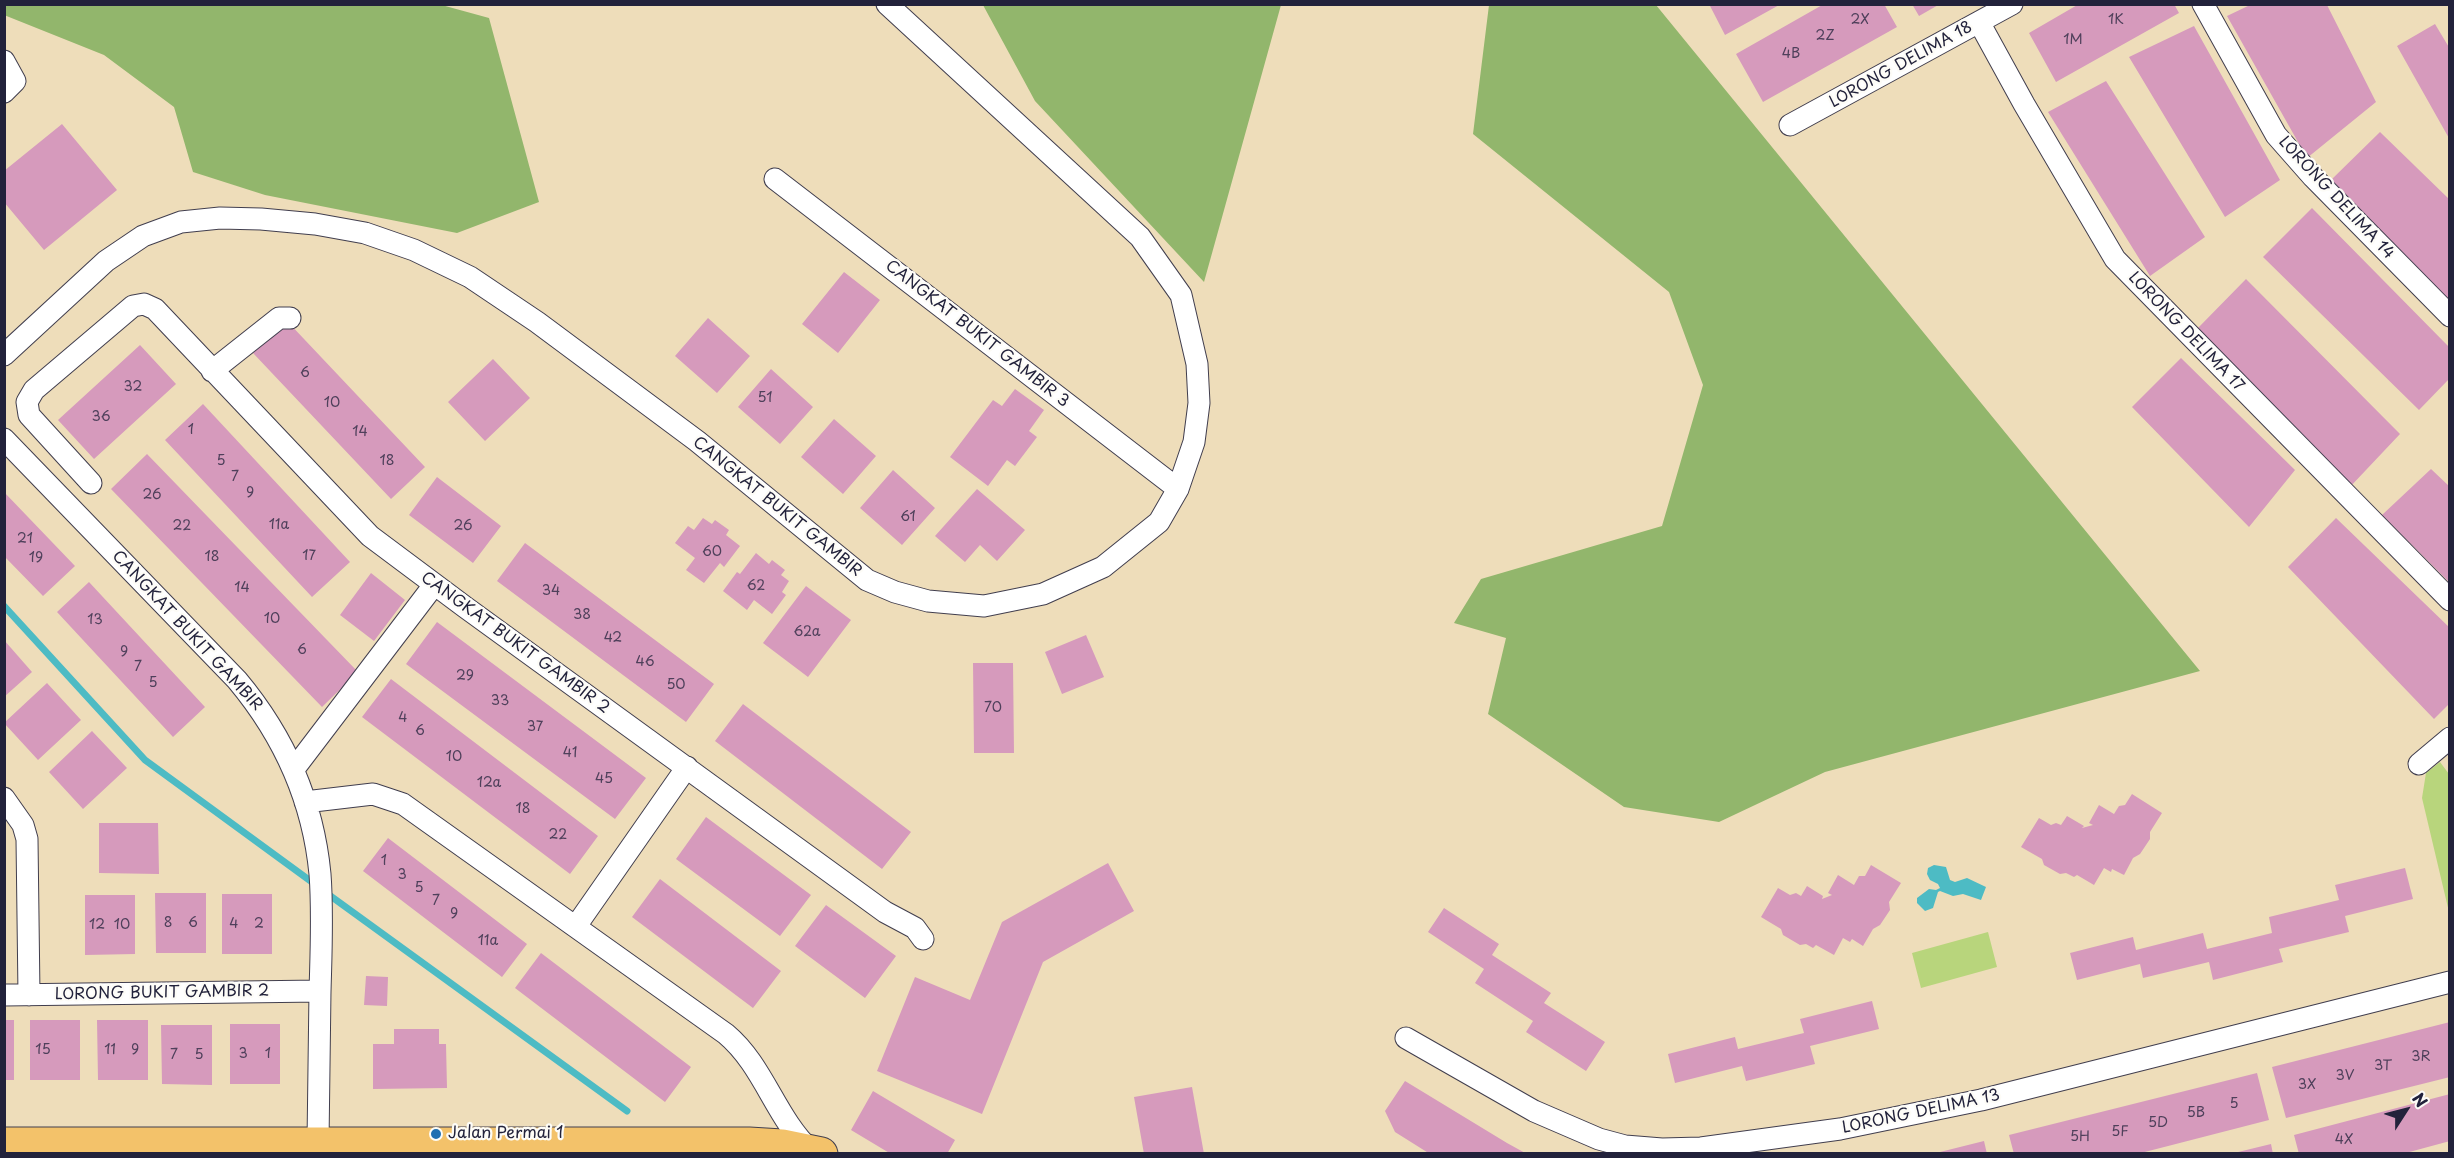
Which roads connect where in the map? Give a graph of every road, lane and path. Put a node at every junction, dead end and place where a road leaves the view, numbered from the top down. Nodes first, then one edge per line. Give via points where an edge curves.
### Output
1 (887, 4) edge
2 (2012, 4) edge
3 (2203, 4) edge
4 (1979, 22) junction
5 (4, 61) edge
6 (10, 87) edge
7 (1791, 125) dead end
8 (775, 179) dead end
9 (2450, 316) edge
10 (290, 318) dead end
11 (4, 355) edge
12 (212, 371) junction
13 (4, 439) edge
14 (91, 483) dead end
15 (1178, 489) junction
16 (434, 585) junction
17 (2450, 600) edge
18 (2450, 738) edge
19 (2419, 764) dead end
20 (687, 767) junction
21 (294, 769) junction
22 (4, 798) edge
23 (305, 802) junction
24 (576, 926) junction
25 (923, 939) dead end
26 (2450, 982) edge
27 (320, 991) junction
28 (4, 995) edge
29 (29, 996) junction
30 (1406, 1038) dead end
31 (774, 1097) junction
32 (318, 1143) junction
33 (4, 1144) edge
34 (749, 1144) junction
35 (1662, 1151) edge
36 (816, 1152) edge

1 - 15 street, CANGKAT BUKIT GAMBIR via 1140,237 1181,295 1197,364 1199,403 1194,442
2 - 4 street, LORONG DELIMA 18
3 - 9 street, LORONG DELIMA 14 via 2277,135
4 - 7 street, LORONG DELIMA 18
4 - 17 street, LORONG DELIMA 17 via 2115,259
5 - 6 street via 8,64
8 - 15 street, CANGKAT BUKIT GAMBIR 3
10 - 12 street via 279,318
11 - 15 street, CANGKAT BUKIT GAMBIR via 106,261 143,236 181,222 220,218 315,224 365,234 414,250 470,277 697,441 859,574 895,592 928,601 984,606 1043,594 1103,567 1133,544 1159,522
12 - 14 street, CANGKAT BUKIT GAMBIR 2 via 155,309 144,304 133,306 34,390 27,402 29,415
12 - 16 street, CANGKAT BUKIT GAMBIR 2 via 370,536
13 - 21 street, CANGKAT BUKIT GAMBIR via 237,680 261,709
16 - 20 street, CANGKAT BUKIT GAMBIR 2
16 - 21 street
18 - 19 street
20 - 24 street
20 - 25 street, CANGKAT BUKIT GAMBIR 2 via 885,912 915,928
21 - 23 street, CANGKAT BUKIT GAMBIR
22 - 29 street via 23,825 27,839
23 - 24 street via 373,794 403,804
23 - 27 street, CANGKAT BUKIT GAMBIR via 320,880
24 - 31 street via 740,1046
26 - 35 street, LORONG DELIMA 13 via 1981,1100 1840,1129
27 - 29 street, LORONG BUKIT GAMBIR 2
27 - 32 street, CANGKAT BUKIT GAMBIR
28 - 29 street, LORONG BUKIT GAMBIR 2
30 - 35 street, LORONG DELIMA 13 via 1563,1126 1625,1146
31 - 34 street via 773,1126 760,1140
31 - 36 street via 800,1140
32 - 33 main road
32 - 34 main road
34 - 36 main road

